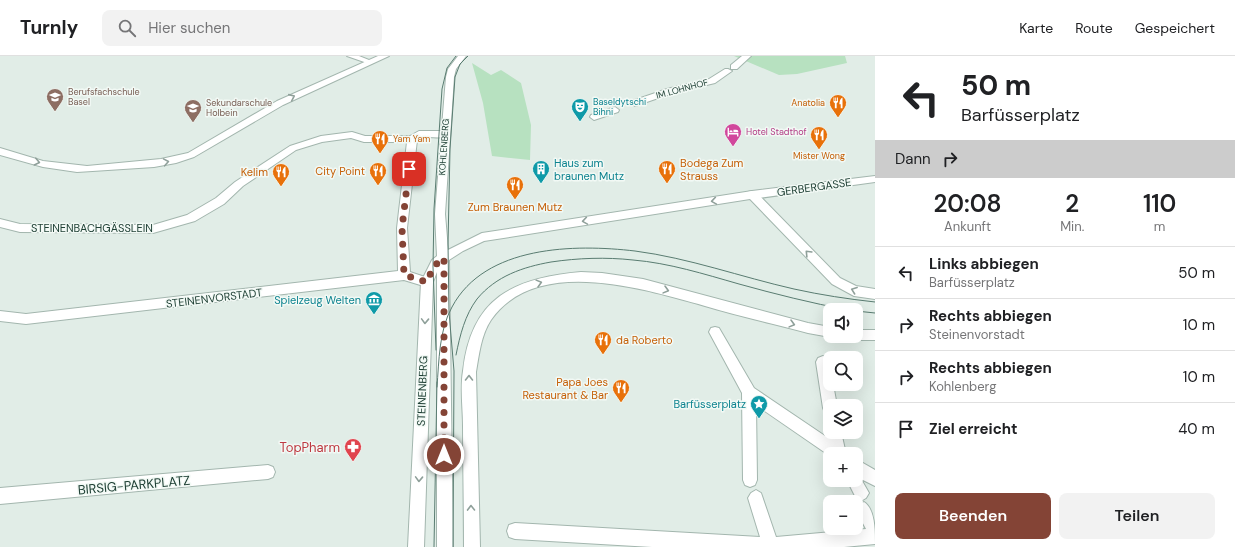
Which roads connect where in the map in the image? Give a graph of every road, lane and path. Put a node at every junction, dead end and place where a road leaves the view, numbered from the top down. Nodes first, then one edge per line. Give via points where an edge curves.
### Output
1 (351, 56) edge
2 (385, 56) edge
3 (462, 56) edge
4 (747, 56) edge
5 (370, 62) junction
6 (635, 103) dead end
7 (614, 110) dead end
8 (594, 117) dead end
9 (444, 134) junction
10 (412, 140) junction
11 (0, 151) edge
12 (875, 179) edge
13 (752, 195) junction
14 (0, 223) edge
15 (443, 242) junction
16 (459, 248) junction
17 (444, 258) junction
18 (404, 275) junction
19 (427, 282) junction
20 (875, 294) edge
21 (0, 316) edge
22 (823, 331) edge
23 (716, 332) dead end
24 (863, 335) edge
25 (875, 335) edge
26 (822, 362) dead end
27 (749, 392) junction
28 (828, 399) edge
29 (828, 447) edge
30 (863, 471) edge
31 (268, 472) dead end
32 (875, 479) edge
33 (750, 480) dead end
34 (0, 496) edge
35 (756, 498) dead end
36 (864, 510) dead end
37 (875, 530) edge
38 (515, 531) dead end
39 (875, 536) edge
40 (416, 547) edge
41 (445, 547) edge
42 (472, 547) edge
43 (771, 547) edge

1 - 5 street
2 - 5 street
3 - 9 street, KOHLENBERG via 452,69 450,77
4 - 6 street, IM LOHNHOF via 712,81 670,90
11 -> 5 street via 43,164 86,169 164,163 191,155 280,103
7 - 8 street
9 - 10 street, STEINENBACHGÄSSLEIN via 419,134
9 - 15 street, KOHLENBERG via 440,214
10 - 14 street, STEINENBACHGÄSSLEIN via 364,139 352,135 321,138 293,148 239,184 220,201 191,218 153,229 20,228
10 - 18 street via 402,228
12 - 13 street, GERBERGASSE
13 -> 16 street via 482,238
20 -> 13 street via 854,291 836,281
15 - 16 street
15 - 17 street, KOHLENBERG
16 - 17 street
17 - 19 street via 433,267
17 - 41 street, STEINENBERG
18 - 19 street, STEINENVORSTADT
18 - 21 street, STEINENVORSTADT via 26,319
19 -> 40 street, STEINENBERG
42 -> 22 street via 469,372 474,344 491,310 521,288 573,277 617,278
23 - 27 street
24 - 25 street
26 - 28 street
27 - 29 street
27 - 33 street
30 - 32 street
31 - 34 street, BIRSIG-PARKPLATZ
35 - 43 street
36 - 37 street
38 - 43 street
39 - 43 street

